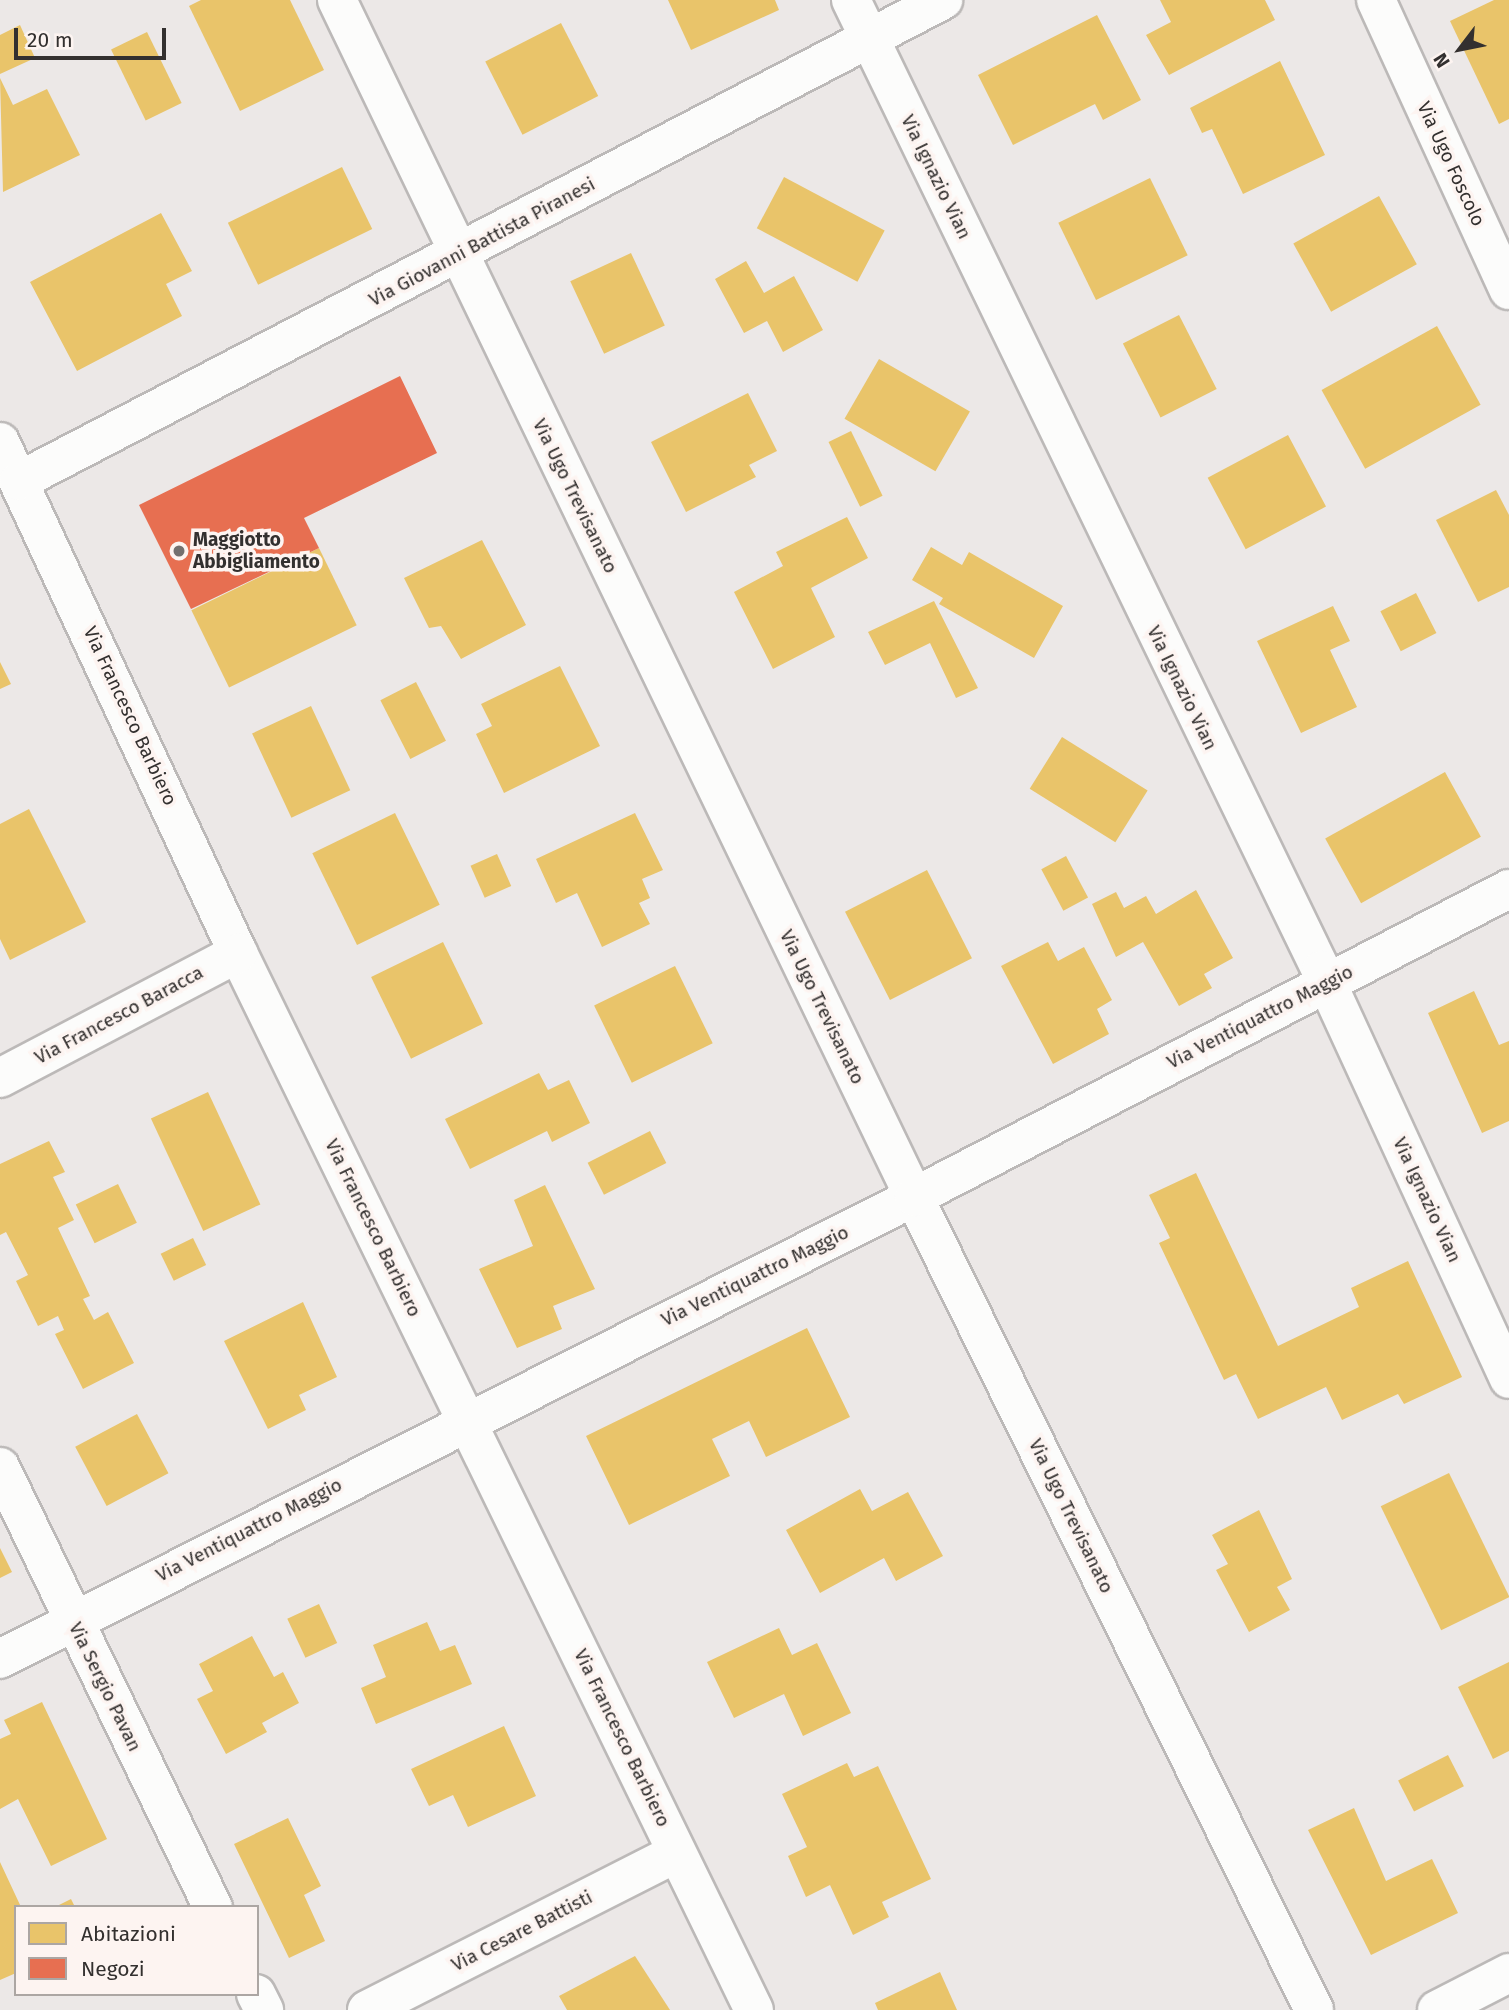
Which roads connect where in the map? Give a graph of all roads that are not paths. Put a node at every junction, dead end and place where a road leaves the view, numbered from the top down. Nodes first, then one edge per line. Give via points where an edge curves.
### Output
1 (337, 0) edge
2 (850, 0) edge
3 (943, 0) edge
4 (1376, 0) edge
5 (869, 38) junction
6 (459, 255) junction
7 (1509, 290) edge
8 (0, 442) edge
9 (19, 481) junction
10 (1509, 889) edge
11 (238, 953) junction
12 (1327, 982) junction
13 (0, 1078) edge
14 (914, 1197) junction
15 (1509, 1379) edge
16 (467, 1419) junction
17 (0, 1467) edge
18 (72, 1620) junction
19 (0, 1659) edge
20 (677, 1853) junction
21 (212, 1905) edge
22 (1509, 1973) edge
23 (367, 2010) edge
24 (754, 2010) edge
25 (1314, 2010) edge
26 (1437, 2010) edge

1 - 6 street, Via Ugo Trevisanato
2 - 5 street, Via Ignazio Vian
3 - 5 street, Via Giovanni Battista Piranesi
4 - 7 street, Via Ugo Foscolo
5 - 6 street, Via Giovanni Battista Piranesi
5 - 12 street, Via Ignazio Vian
6 - 9 street, Via Giovanni Battista Piranesi
6 - 14 street, Via Ugo Trevisanato
8 - 9 street, Via Francesco Barbiero
9 - 11 street, Via Francesco Barbiero
10 - 12 street, Via Ventiquattro Maggio
11 - 13 street, Via Francesco Baracca
11 - 16 street, Via Francesco Barbiero
12 - 14 street, Via Ventiquattro Maggio
12 - 15 street, Via Ignazio Vian
14 - 16 street, Via Ventiquattro Maggio
14 - 25 street, Via Ugo Trevisanato
16 - 18 street, Via Ventiquattro Maggio
16 - 20 street, Via Francesco Barbiero
17 - 18 street, Via Sergio Pavan
18 - 19 street, Via Ventiquattro Maggio
18 - 21 street, Via Sergio Pavan
20 - 23 street, Via Cesare Battisti
20 - 24 street, Via Francesco Barbiero
22 - 26 street

